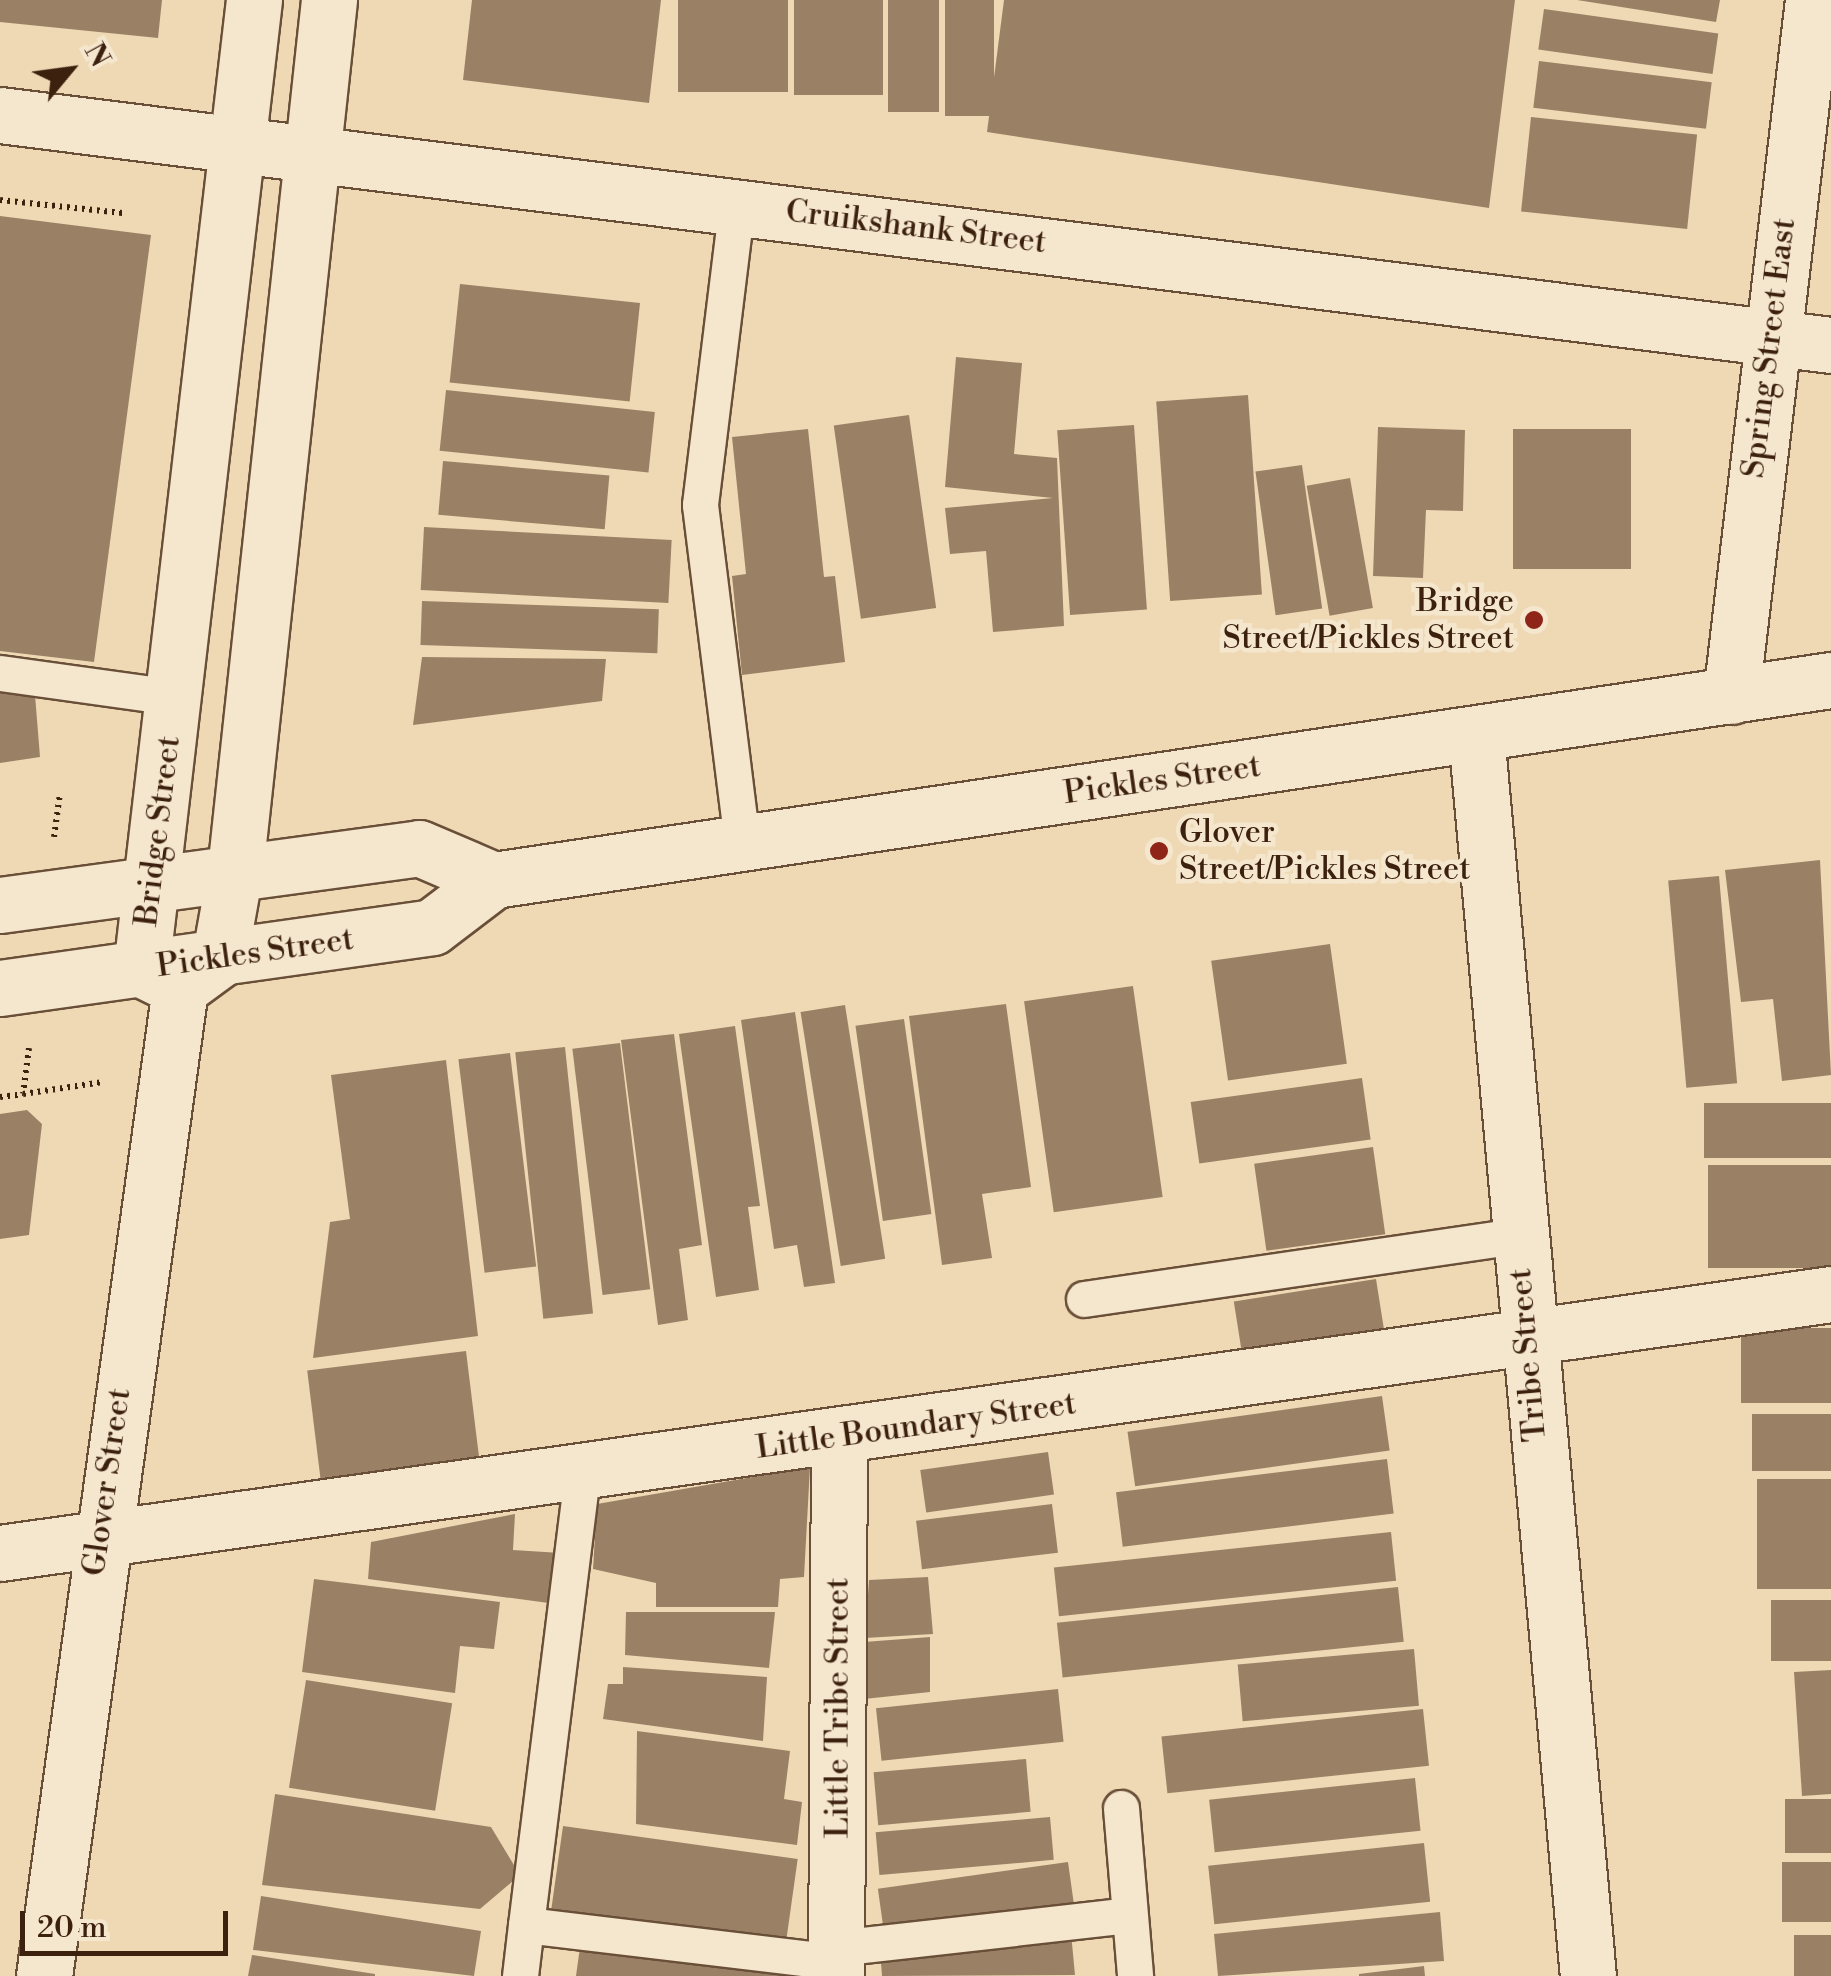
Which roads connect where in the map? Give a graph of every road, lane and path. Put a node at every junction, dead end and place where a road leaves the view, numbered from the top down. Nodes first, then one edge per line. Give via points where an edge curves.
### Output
1 (254, 0) edge
2 (330, 0) edge
3 (1812, 0) edge
4 (0, 115) edge
5 (236, 145) junction
6 (310, 154) junction
7 (0, 200) edge
8 (737, 204) junction
9 (122, 213) dead end
10 (1769, 337) junction
11 (1831, 344) edge
12 (0, 673) edge
13 (1831, 680) edge
14 (1731, 696) junction
15 (174, 698) junction
16 (1476, 734) junction
17 (742, 841) junction
18 (235, 870) junction
19 (494, 880) junction
20 (150, 883) junction
21 (0, 905) edge
22 (180, 972) junction
23 (0, 988) edge
24 (23, 1094) dead end
25 (0, 1097) edge
26 (1518, 1236) junction
27 (1831, 1294) edge
28 (1084, 1299) dead end
29 (1525, 1334) junction
30 (840, 1439) junction
31 (582, 1474) junction
32 (98, 1538) junction
33 (0, 1552) edge
34 (1122, 1808) dead end
35 (1128, 1915) junction
36 (526, 1925) junction
37 (836, 1962) edge
38 (44, 1976) edge
39 (520, 1976) edge
40 (1135, 1976) edge
41 (1588, 1976) edge

1 - 5 street, Bridge Street
2 - 6 street
3 - 10 street, Spring Street East
4 - 5 street, Cruikshank Street
5 - 6 street, Cruikshank Street
5 - 15 street, Bridge Street
6 - 8 street, Cruikshank Street
6 - 18 street
7 - 9 path
8 - 10 street, Cruikshank Street
8 - 17 lane via 700,505
10 - 11 street, Cruikshank Street
10 - 14 street, Spring Street East
12 - 15 lane
13 - 14 street, Pickles Street
14 - 16 street, Pickles Street
15 - 20 street, Bridge Street
16 - 17 street, Pickles Street
16 - 26 street, Tribe Street
17 - 19 street, Pickles Street
18 - 19 street via 418,848
18 - 20 street
18 - 22 street
19 - 22 street, Pickles Street via 432,927
20 - 21 street
20 - 22 street, Bridge Street
22 - 23 street, Pickles Street
22 - 32 street, Glover Street
24 - 25 path
26 - 28 lane
26 - 29 street, Tribe Street
27 - 29 street, Little Boundary Street
29 - 30 street, Little Boundary Street
29 - 41 street, Tribe Street
30 - 31 street, Little Boundary Street
30 - 37 street, Little Tribe Street
31 - 32 street, Little Boundary Street
31 - 36 lane
32 - 33 street, Little Boundary Street
32 - 38 street, Glover Street
34 - 35 lane
35 - 37 lane
35 - 40 lane
36 - 37 lane
36 - 39 lane

